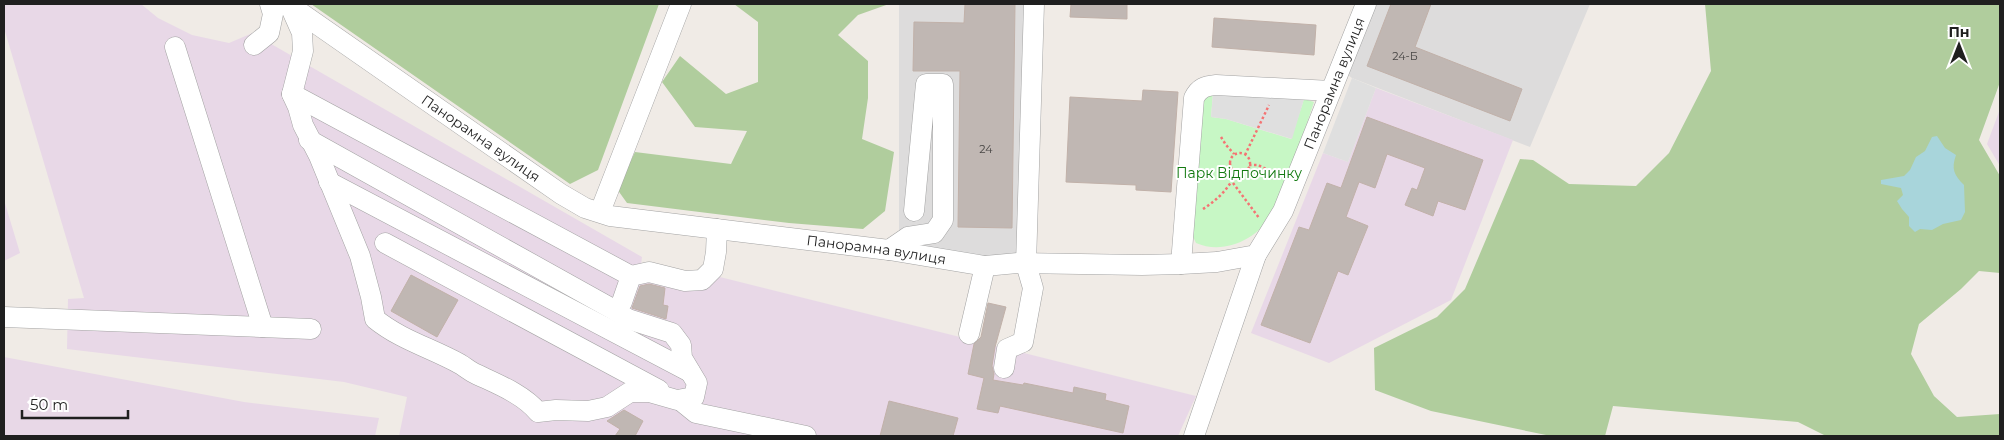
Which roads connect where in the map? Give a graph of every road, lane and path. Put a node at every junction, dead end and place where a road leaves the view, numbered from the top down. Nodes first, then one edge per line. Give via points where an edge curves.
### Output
1 (270, 4) edge
2 (681, 4) edge
3 (1034, 4) edge
4 (1366, 4) edge
5 (289, 5) edge
6 (254, 44) dead end
7 (175, 47) dead end
8 (1276, 88) junction
9 (1331, 90) junction
10 (292, 94) junction
11 (1221, 136) dead end
12 (309, 140) junction
13 (1234, 154) junction
14 (1245, 155) junction
15 (1249, 165) junction
16 (1268, 170) dead end
17 (1236, 172) junction
18 (329, 182) junction
19 (1232, 182) junction
20 (914, 211) dead end
21 (600, 212) junction
22 (1184, 218) junction
23 (1259, 218) dead end
24 (717, 228) junction
25 (385, 243) dead end
26 (889, 250) junction
27 (1256, 255) junction
28 (1026, 264) junction
29 (1181, 264) junction
30 (985, 266) junction
31 (631, 276) junction
32 (616, 311) junction
33 (4, 317) edge
34 (263, 327) junction
35 (311, 328) dead end
36 (969, 334) dead end
37 (1004, 368) dead end
38 (690, 372) junction
39 (679, 400) junction
40 (806, 436) edge
41 (1194, 436) edge

1 - 6 street via 273,14 269,33
2 - 21 street
3 - 28 street
4 - 9 street, Панорамна вулиця
5 - 10 street via 302,33 303,51
5 - 21 street, Панорамна вулиця via 561,194 585,208
7 - 34 street
8 - 9 street
8 - 14 path
8 - 22 street via 1216,85 1197,92
9 - 27 street, Панорамна вулиця via 1283,211
10 - 12 street
10 - 31 street
11 - 13 path
12 - 18 street
12 - 32 street
13 - 14 path
13 - 17 path via 1230,164
14 - 15 path
15 - 16 path
15 - 17 path via 1242,173
17 - 19 path
18 - 38 street
18 - 39 street via 360,256 375,319 390,331 498,384 538,412 588,411 607,407 630,392 649,392
19 - 22 path via 1213,202
19 - 23 path
20 - 26 street via 926,84 943,84 943,220 934,234 908,236
21 - 24 street, Панорамна вулиця via 610,216
22 - 29 street
24 - 26 street, Панорамна вулиця
24 - 31 street via 713,269 702,280 685,281 649,272
25 - 39 street
26 - 30 street, Панорамна вулиця
27 - 29 street, Панорамна вулиця
27 - 41 street
28 - 29 street, Панорамна вулиця
28 - 30 street, Панорамна вулиця
28 - 37 street via 1033,288 1023,342 1008,349
30 - 36 street
31 - 32 street
32 - 38 street via 628,319 672,334 681,345 682,358
33 - 34 street
34 - 35 street
38 - 39 street via 697,383 694,397
39 - 40 street via 696,413

